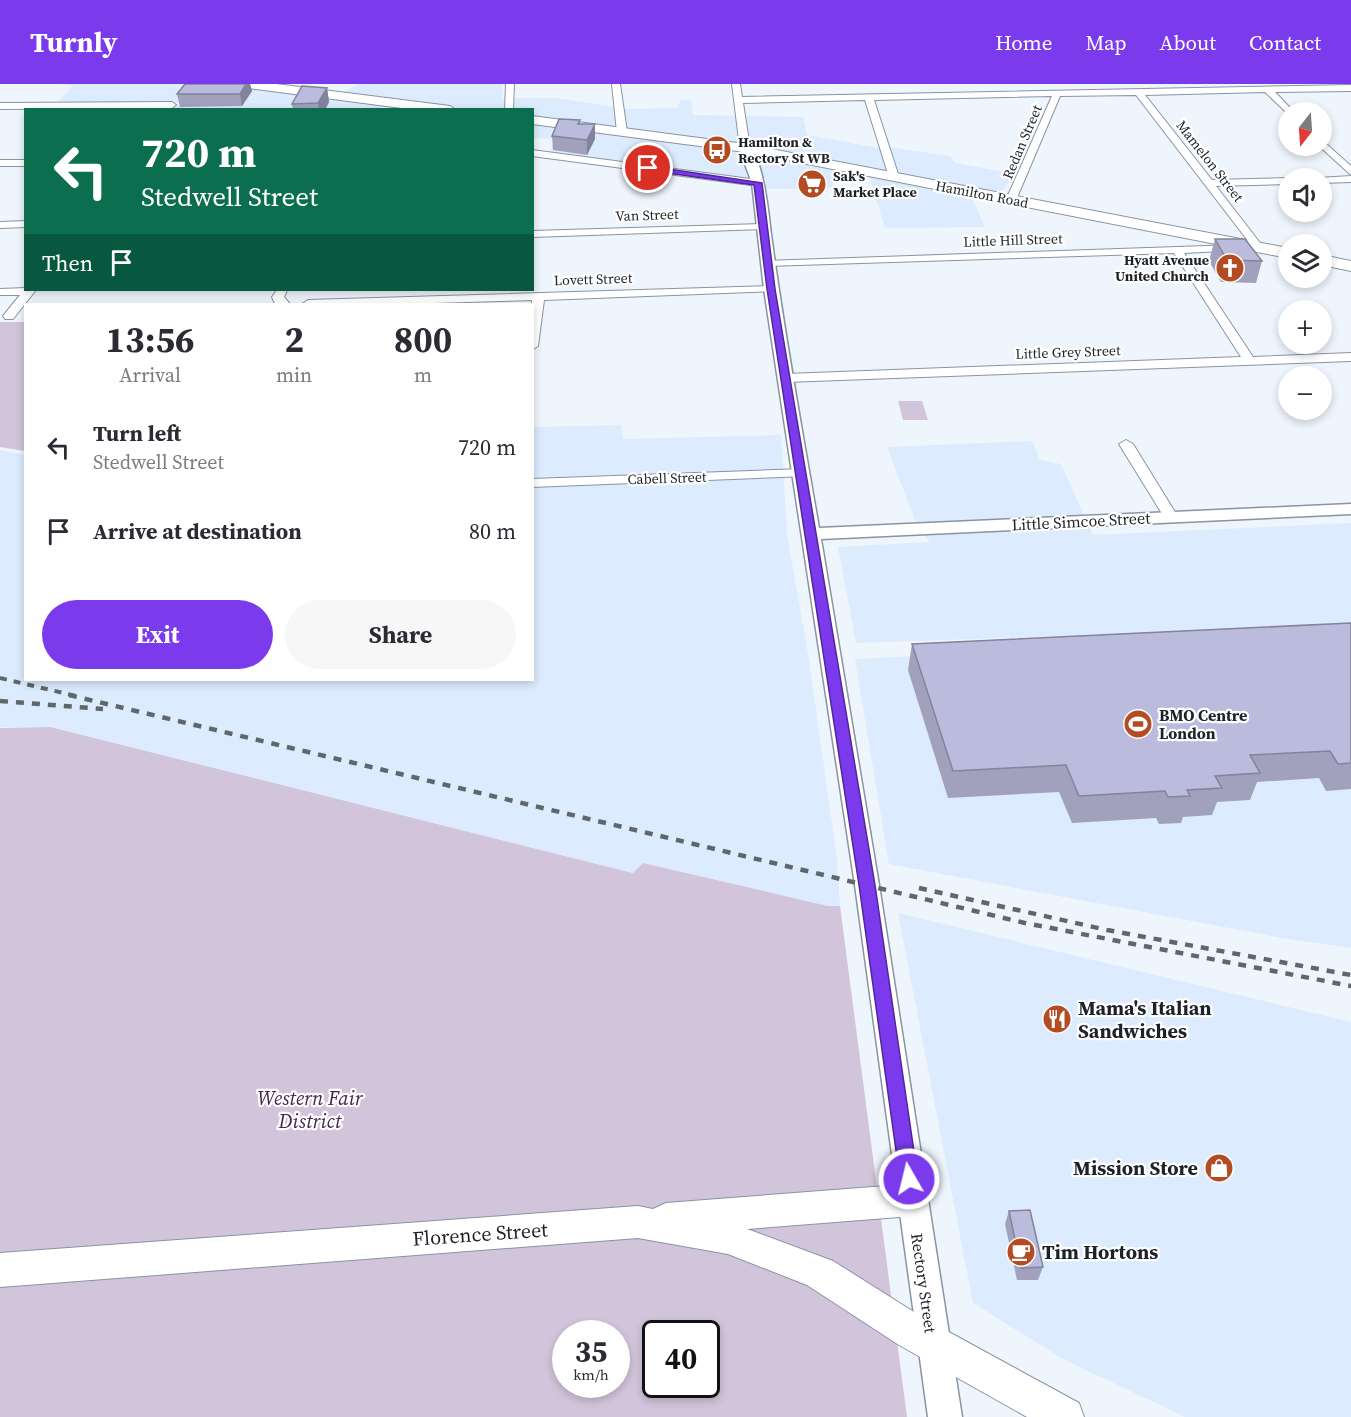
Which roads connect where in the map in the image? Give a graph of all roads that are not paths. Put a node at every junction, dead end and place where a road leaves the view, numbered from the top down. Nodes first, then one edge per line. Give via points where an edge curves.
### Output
1 (248, 84) edge
2 (510, 84) edge
3 (616, 84) edge
4 (736, 84) edge
5 (954, 84) edge
6 (301, 87) edge
7 (1193, 88) edge
8 (1351, 88) edge
9 (1267, 90) junction
10 (1139, 93) junction
11 (1057, 94) junction
12 (960, 96) junction
13 (868, 98) junction
14 (738, 100) junction
15 (1280, 102) edge
16 (173, 104) edge
17 (0, 106) edge
18 (389, 106) edge
19 (420, 108) edge
20 (509, 108) edge
21 (534, 120) edge
22 (622, 132) junction
23 (745, 148) junction
24 (534, 153) edge
25 (1332, 153) edge
26 (24, 162) edge
27 (0, 163) edge
28 (1351, 172) edge
29 (894, 177) junction
30 (1351, 179) edge
31 (1332, 180) edge
32 (1278, 181) edge
33 (758, 183) junction
34 (1211, 183) junction
35 (1011, 200) junction
36 (24, 224) edge
37 (0, 225) edge
38 (762, 227) junction
39 (534, 234) edge
40 (1259, 248) junction
41 (1177, 250) junction
42 (1278, 251) edge
43 (1332, 262) edge
44 (768, 263) junction
45 (1351, 266) edge
46 (771, 289) junction
47 (29, 291) edge
48 (0, 292) edge
49 (539, 295) junction
50 (374, 303) edge
51 (9, 316) dead end
52 (534, 331) edge
53 (1346, 357) edge
54 (1249, 360) junction
55 (1351, 370) edge
56 (786, 378) junction
57 (1126, 444) dead end
58 (802, 473) junction
59 (534, 483) edge
60 (1351, 509) edge
61 (1171, 517) junction
62 (812, 534) junction
63 (912, 1200) junction
64 (639, 1222) junction
65 (0, 1270) edge
66 (933, 1345) junction
67 (945, 1417) edge
68 (1065, 1417) edge

1 - 6 main road
2 - 20 street
3 - 22 street
4 - 14 street, Rectory Street
5 - 12 street
6 - 18 main road
7 - 9 street
7 - 10 street
8 - 9 street
9 - 15 street
10 - 11 street
10 - 34 street, Mamelon Street
11 - 12 street
11 - 35 street, Redan Street
12 - 13 street
13 - 14 street
13 - 29 street
14 - 23 street, Rectory Street
16 - 17 street
18 - 19 main road
21 - 22 main road, Hamilton Road
22 - 23 main road, Hamilton Road
23 - 29 main road, Hamilton Road
23 - 33 street, Rectory Street
24 - 33 street
25 - 28 street
26 - 27 street
29 - 35 main road, Hamilton Road
30 - 31 street
32 - 34 street
33 - 38 street, Rectory Street
34 - 40 street, Mamelon Street
35 - 40 main road, Hamilton Road
36 - 37 street
38 - 39 street, Van Street
38 - 44 street, Rectory Street
40 - 41 street, Little Hill Street
40 - 42 main road, Hamilton Road
41 - 44 street, Little Hill Street
41 - 54 street
43 - 45 main road
44 - 46 street, Rectory Street
46 - 49 street, Lovett Street
46 - 56 street, Rectory Street
47 - 48 street
47 - 51 street
49 - 50 street, Lovett Street
49 - 52 street
53 - 54 street, Little Grey Street
53 - 55 street
54 - 56 street, Little Grey Street
56 - 58 street, Rectory Street
57 - 61 street
58 - 59 street, Cabell Street
58 - 62 street, Rectory Street
60 - 61 street, Little Simcoe Street
61 - 62 street, Little Simcoe Street
62 - 63 street, Rectory Street
63 - 64 main road
63 - 66 street, Rectory Street
64 - 65 main road, Florence Street
64 - 66 main road, Florence Street via 728,1238 820,1273
66 - 67 street, Rectory Street
66 - 68 main road, Florence Street

